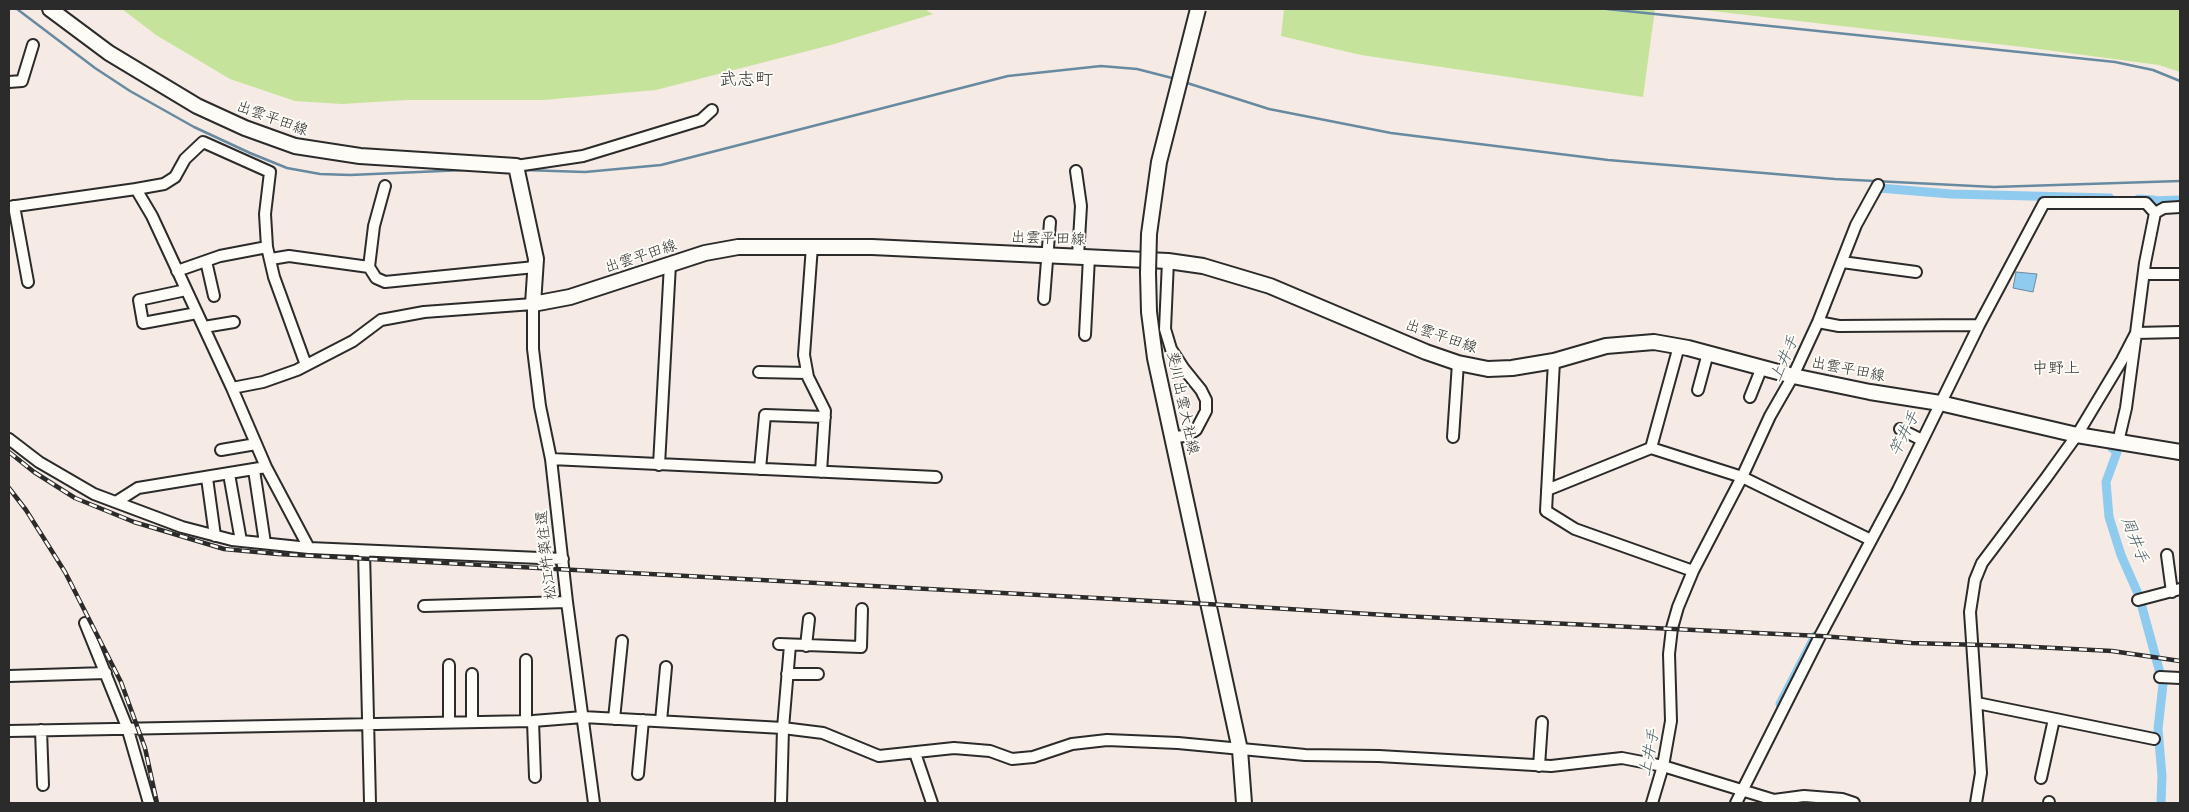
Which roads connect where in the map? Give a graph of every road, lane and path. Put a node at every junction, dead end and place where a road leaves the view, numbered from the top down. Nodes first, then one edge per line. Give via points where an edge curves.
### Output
1 (50, 9) edge
2 (1198, 9) edge
3 (33, 45) dead end
4 (9, 82) edge
5 (712, 110) dead end
6 (516, 170) junction
7 (1076, 171) dead end
8 (1878, 185) dead end
9 (385, 186) dead end
10 (136, 189) junction
11 (11, 206) edge
12 (2180, 207) edge
13 (2155, 213) junction
14 (1050, 222) dead end
15 (812, 246) junction
16 (267, 247) junction
17 (1047, 255) junction
18 (1084, 257) junction
19 (270, 258) junction
20 (206, 261) junction
21 (1168, 261) junction
22 (1842, 262) junction
23 (670, 264) junction
24 (369, 267) junction
25 (536, 267) junction
26 (177, 272) junction
27 (1916, 272) dead end
28 (2144, 274) junction
29 (2180, 274) edge
30 (28, 282) dead end
31 (186, 290) junction
32 (214, 296) dead end
33 (1044, 299) dead end
34 (533, 304) junction
35 (197, 313) junction
36 (234, 322) dead end
37 (1818, 322) junction
38 (1979, 324) junction
39 (204, 327) junction
40 (2180, 332) edge
41 (2136, 333) junction
42 (1085, 335) dead end
43 (1680, 346) junction
44 (1708, 353) junction
45 (1554, 361) junction
46 (1458, 363) junction
47 (306, 365) junction
48 (1762, 367) junction
49 (759, 372) dead end
50 (807, 373) junction
51 (1793, 376) junction
52 (232, 388) junction
53 (1698, 390) dead end
54 (1750, 397) dead end
55 (1940, 403) junction
56 (825, 417) junction
57 (1900, 429) dead end
58 (2077, 435) junction
59 (1173, 437) junction
60 (1453, 437) dead end
61 (9, 439) edge
62 (1922, 440) junction
63 (2118, 442) junction
64 (256, 444) junction
65 (1651, 448) junction
66 (221, 450) dead end
67 (2180, 452) edge
68 (551, 459) junction
69 (659, 465) junction
70 (266, 467) junction
71 (760, 469) junction
72 (254, 470) junction
73 (822, 472) junction
74 (230, 474) junction
75 (936, 477) dead end
76 (1742, 477) junction
77 (207, 478) junction
78 (1547, 490) junction
79 (116, 502) junction
80 (215, 536) junction
81 (1871, 540) junction
82 (241, 541) junction
83 (265, 543) junction
84 (309, 548) junction
85 (364, 551) junction
86 (2167, 554) dead end
87 (563, 559) junction
88 (1693, 571) junction
89 (2176, 591) edge
90 (2138, 600) dead end
91 (567, 602) junction
92 (424, 606) dead end
93 (862, 609) dead end
94 (809, 619) dead end
95 (84, 623) dead end
96 (622, 641) dead end
97 (806, 646) junction
98 (526, 660) dead end
99 (449, 665) dead end
100 (666, 667) dead end
101 (106, 673) junction
102 (472, 674) dead end
103 (787, 674) junction
104 (818, 674) dead end
105 (9, 676) edge
106 (2160, 677) dead end
107 (2180, 678) edge
108 (1977, 703) junction
109 (582, 717) junction
110 (614, 719) junction
111 (2054, 719) junction
112 (643, 720) junction
113 (529, 721) junction
114 (661, 721) junction
115 (449, 722) junction
116 (472, 722) junction
117 (1542, 722) dead end
118 (370, 724) junction
119 (127, 727) junction
120 (783, 728) junction
121 (9, 730) edge
122 (41, 730) junction
123 (2154, 739) dead end
124 (1240, 750) junction
125 (914, 754) junction
126 (1539, 766) junction
127 (1663, 766) junction
128 (638, 774) dead end
129 (535, 777) dead end
130 (2041, 778) dead end
131 (43, 785) dead end
132 (1742, 792) junction
133 (149, 803) edge
134 (370, 803) edge
135 (594, 803) edge
136 (781, 803) edge
137 (932, 803) edge
138 (1244, 803) edge
139 (1652, 803) edge
140 (1736, 803) edge
141 (1854, 803) edge
142 (1976, 803) edge

1 - 6 main road, 出雲平田線 via 117,57 198,106 295,146 360,156
2 - 59 main road, 斐川出雲大社線, bridge via 1158,162 1149,234 1149,312 1155,358
3 - 4 street via 22,81
5 - 6 street via 701,120 583,156
6 - 25 main road
7 - 18 street
8 - 22 street via 1856,225
9 - 24 street via 374,226
10 - 11 street
10 - 16 street via 164,184 175,177 185,159 203,142 270,172
10 - 26 street
11 - 30 street
12 - 13 street via 2164,208
13 - 28 street
13 - 38 street via 2146,203 2044,203
14 - 17 street
15 - 17 main road, 出雲平田線
15 - 23 main road, 出雲平田線 via 738,246
15 - 50 street via 804,355
16 - 19 street
16 - 20 street
17 - 18 main road, 出雲平田線
17 - 33 street
18 - 21 main road, 出雲平田線
18 - 42 street
19 - 24 street via 289,256
19 - 47 street
20 - 26 street
20 - 32 street
21 - 46 main road, 出雲平田線 via 1203,266 1270,286
21 - 59 street via 1165,329 1171,349 1206,400 1206,411 1196,430 1186,436
22 - 27 street
22 - 37 street
23 - 34 main road, 出雲平田線 via 570,297
23 - 69 street
24 - 25 street via 376,278 385,282
25 - 34 main road
26 - 31 street
28 - 29 street
28 - 41 street
31 - 35 street
31 - 35 street via 139,300 143,323
34 - 47 street via 424,312 381,320 353,340
34 - 68 street, 松江杵築往還 via 533,349
35 - 39 street
36 - 39 street
37 - 38 street via 1839,326
37 - 51 street
38 - 55 street
39 - 52 street
40 - 41 street
41 - 58 street
41 - 63 street
43 - 44 main road, 出雲平田線
43 - 45 main road, 出雲平田線 via 1630,342
43 - 65 street
44 - 48 main road, 出雲平田線
44 - 53 street
45 - 46 main road, 出雲平田線 via 1488,369
45 - 78 street
46 - 60 street
47 - 52 street via 263,382
48 - 51 main road, 出雲平田線
48 - 54 street
49 - 50 street
50 - 56 street
51 - 55 main road, 出雲平田線
51 - 76 street via 1770,416
52 - 64 street
55 - 58 main road, 出雲平田線
55 - 62 street
56 - 71 street via 765,415
56 - 73 street
57 - 62 street
58 - 63 main road, 出雲平田線
58 - 108 street via 1978,571 1970,612
59 - 124 main road, 斐川出雲大社線
61 - 79 street via 47,467 94,494
62 - 81 street
63 - 67 main road, 出雲平田線
64 - 66 street
64 - 70 street
65 - 76 street
65 - 78 street
68 - 69 street
68 - 87 street, 松江杵築往還
69 - 71 street
70 - 72 street
70 - 84 street
71 - 73 street
72 - 74 street
72 - 83 street
73 - 75 street
74 - 77 street
74 - 82 street
76 - 81 street
76 - 88 street
77 - 79 street via 138,488
77 - 80 street
78 - 88 street via 1546,511 1575,529
79 - 80 street
80 - 82 street
81 - 132 street
82 - 83 street
83 - 84 street
84 - 85 street
85 - 87 street
85 - 118 street
86 - 89 street
87 - 91 street, 松江杵築往還
88 - 127 street via 1672,628 1669,654 1671,721
89 - 90 street
91 - 92 street
91 - 109 street, 松江杵築往還
93 - 97 street via 861,647
94 - 97 street
95 - 101 street
96 - 110 street
97 - 103 street via 784,645
98 - 113 street
99 - 115 street
100 - 114 street
101 - 105 street
101 - 119 street
102 - 116 street
103 - 104 street
103 - 120 street
106 - 107 street
108 - 111 street
108 - 142 street via 1981,773
109 - 110 street
109 - 113 street
109 - 135 street, 松江杵築往還
110 - 112 street
111 - 123 street
111 - 130 street
112 - 114 street
112 - 128 street
113 - 116 street
113 - 129 street
114 - 120 street
115 - 116 street
115 - 118 street
117 - 126 street
118 - 119 street
118 - 134 street
119 - 122 street
119 - 133 street
120 - 125 street via 823,733 879,756
120 - 136 street
121 - 122 street
122 - 131 street
124 - 125 street via 1107,740 1072,744 1026,758 1012,759 990,752 954,748
124 - 126 street
124 - 138 main road, 斐川出雲大社線
125 - 137 street
126 - 127 street via 1622,758
127 - 132 street
127 - 139 street
132 - 140 street
132 - 141 street via 1774,800 1804,796

